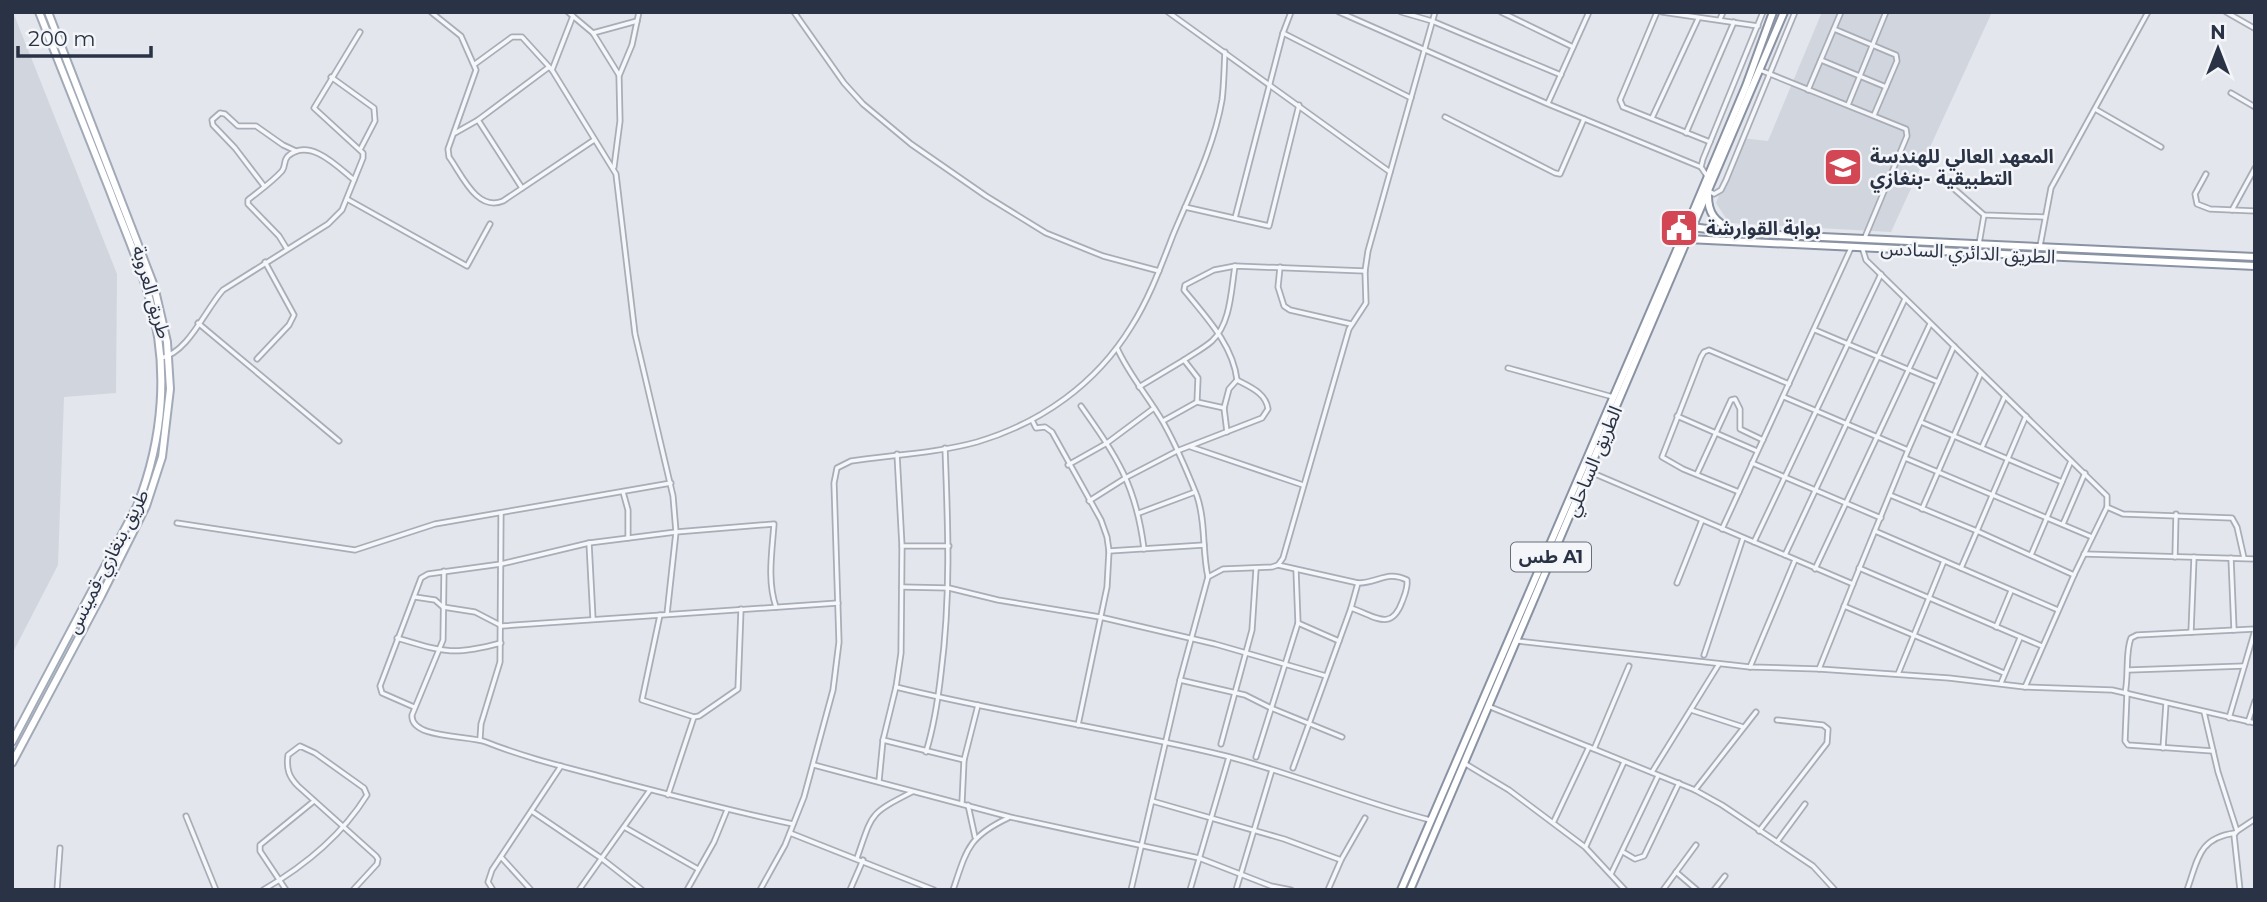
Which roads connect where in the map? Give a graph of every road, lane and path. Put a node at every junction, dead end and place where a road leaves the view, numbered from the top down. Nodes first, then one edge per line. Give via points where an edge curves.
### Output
1 (39, 12) edge
2 (48, 12) edge
3 (431, 12) edge
4 (568, 12) edge
5 (639, 12) edge
6 (794, 12) edge
7 (1168, 12) edge
8 (1292, 12) edge
9 (1339, 12) edge
10 (1401, 12) edge
11 (1435, 12) edge
12 (1501, 12) edge
13 (1589, 12) edge
14 (1660, 12) edge
15 (1723, 12) edge
16 (1763, 12) edge
17 (1773, 12) edge
18 (1784, 12) edge
19 (1795, 12) edge
20 (1841, 12) edge
21 (1886, 12) edge
22 (2148, 12) edge
23 (2226, 12) edge
24 (1684, 14) edge
25 (573, 16) junction
26 (1698, 19) junction
27 (1720, 19) junction
28 (636, 21) junction
29 (1432, 21) junction
30 (1734, 22) junction
31 (1758, 26) junction
32 (2254, 28) edge
33 (1834, 29) junction
34 (360, 32) dead end
35 (593, 33) junction
36 (1283, 33) junction
37 (1872, 44) junction
38 (1573, 47) junction
39 (1425, 49) junction
40 (1225, 52) junction
41 (1821, 60) junction
42 (475, 64) junction
43 (551, 68) junction
44 (1760, 70) junction
45 (1769, 73) junction
46 (1561, 75) junction
47 (1859, 75) junction
48 (619, 76) junction
49 (331, 77) junction
50 (1269, 83) junction
51 (1886, 87) junction
52 (1808, 90) junction
53 (2231, 93) dead end
54 (1411, 98) junction
55 (1548, 104) junction
56 (1299, 105) junction
57 (1847, 105) junction
58 (2255, 107) edge
59 (2095, 109) junction
60 (1874, 115) junction
61 (1445, 117) dead end
62 (1584, 119) junction
63 (1651, 119) junction
64 (478, 120) junction
65 (1686, 133) junction
66 (1732, 133) junction
67 (454, 134) junction
68 (1743, 137) junction
69 (594, 140) junction
70 (1710, 142) junction
71 (2161, 147) dead end
72 (361, 148) junction
73 (296, 151) junction
74 (1701, 167) junction
75 (2255, 168) edge
76 (614, 169) junction
77 (1717, 170) junction
78 (1390, 172) junction
79 (1728, 174) junction
80 (2206, 174) dead end
81 (1707, 176) junction
82 (354, 180) junction
83 (1944, 180) dead end
84 (264, 186) junction
85 (522, 188) junction
86 (1709, 191) junction
87 (347, 199) junction
88 (1185, 206) junction
89 (2232, 210) junction
90 (2255, 211) edge
91 (1984, 215) junction
92 (2045, 217) junction
93 (1235, 218) junction
94 (490, 224) dead end
95 (1694, 226) junction
96 (1737, 233) junction
97 (1685, 236) junction
98 (1740, 242) junction
99 (1863, 243) junction
100 (1979, 245) junction
101 (1852, 247) junction
102 (2040, 248) junction
103 (287, 249) junction
104 (2201, 255) junction
105 (2254, 255) edge
106 (265, 262) junction
107 (2200, 263) junction
108 (2255, 266) edge
109 (1235, 267) junction
110 (1280, 267) junction
111 (1158, 271) junction
112 (1364, 271) junction
113 (1881, 274) junction
114 (1905, 299) junction
115 (198, 323) junction
116 (1352, 324) junction
117 (1930, 324) junction
118 (1815, 330) junction
119 (1218, 334) junction
120 (1848, 343) junction
121 (1954, 346) junction
122 (1117, 348) junction
123 (170, 356) junction
124 (1878, 357) junction
125 (161, 358) junction
126 (257, 359) dead end
127 (1184, 359) junction
128 (1508, 368) dead end
129 (1910, 370) junction
130 (1981, 373) junction
131 (1237, 380) junction
132 (1938, 382) junction
133 (1789, 384) junction
134 (1139, 387) junction
135 (2004, 396) junction
136 (1613, 397) junction
137 (1784, 397) junction
138 (1197, 402) junction
139 (1081, 406) dead end
140 (1154, 408) junction
141 (1224, 408) junction
142 (1817, 411) junction
143 (1677, 416) junction
144 (2026, 416) junction
145 (1032, 420) junction
146 (1163, 421) junction
147 (1921, 422) junction
148 (1847, 424) junction
149 (1227, 432) junction
150 (1715, 432) junction
151 (1742, 432) junction
152 (1954, 435) junction
153 (1878, 437) junction
154 (339, 440) dead end
155 (1763, 440) junction
156 (1739, 442) junction
157 (1107, 443) junction
158 (1189, 447) junction
159 (1982, 447) junction
160 (945, 448) junction
161 (1909, 450) junction
162 (1177, 451) junction
163 (1757, 451) junction
164 (897, 454) junction
165 (1905, 458) junction
166 (2008, 459) junction
167 (2071, 461) junction
168 (1752, 463) junction
169 (1068, 465) junction
170 (1588, 471) junction
171 (1938, 473) junction
172 (1697, 474) junction
173 (2085, 474) junction
174 (1127, 477) junction
175 (1785, 477) junction
176 (2062, 482) junction
177 (671, 483) junction
178 (1303, 485) junction
179 (1816, 490) junction
180 (623, 492) junction
181 (1195, 492) junction
182 (1739, 492) junction
183 (1890, 495) junction
184 (1993, 496) junction
185 (1089, 500) junction
186 (1846, 503) junction
187 (2107, 507) junction
188 (1922, 509) junction
189 (1139, 513) junction
190 (501, 514) junction
191 (2176, 514) junction
192 (1881, 517) junction
193 (2046, 518) junction
194 (1702, 520) junction
195 (1563, 522) junction
196 (177, 523) dead end
197 (2063, 524) junction
198 (1722, 529) junction
199 (1875, 531) junction
200 (1977, 531) junction
201 (676, 532) junction
202 (2092, 537) junction
203 (628, 538) junction
204 (1743, 538) junction
205 (1754, 542) junction
206 (589, 543) junction
207 (1204, 545) junction
208 (902, 546) junction
209 (949, 546) junction
210 (1144, 549) junction
211 (1109, 551) junction
212 (2084, 554) junction
213 (1785, 555) junction
214 (2031, 555) junction
215 (2175, 557) junction
216 (2194, 557) junction
217 (2231, 558) junction
218 (2244, 558) junction
219 (2255, 559) edge
220 (1795, 560) junction
221 (1944, 561) junction
222 (501, 564) junction
223 (1278, 565) junction
224 (1256, 568) junction
225 (1859, 568) junction
226 (1961, 568) junction
227 (1815, 569) junction
228 (1296, 570) junction
229 (444, 571) junction
230 (2074, 575) junction
231 (1208, 577) junction
232 (1358, 583) junction
233 (1677, 583) dead end
234 (1853, 584) junction
235 (902, 587) junction
236 (949, 588) junction
237 (2011, 591) junction
238 (415, 597) junction
239 (1929, 598) junction
240 (838, 603) junction
241 (1844, 606) junction
242 (443, 607) junction
243 (776, 607) junction
244 (1351, 608) junction
245 (741, 610) junction
246 (2058, 610) junction
247 (667, 614) junction
248 (661, 615) junction
249 (1100, 617) junction
250 (593, 619) junction
251 (1298, 623) junction
252 (502, 626) junction
253 (1996, 627) junction
254 (2255, 629) edge
255 (2234, 631) junction
256 (2191, 632) junction
257 (1914, 635) junction
258 (397, 638) junction
259 (1191, 638) junction
260 (2020, 638) junction
261 (1339, 641) junction
262 (1516, 641) junction
263 (500, 643) junction
264 (2042, 646) junction
265 (439, 651) junction
266 (1246, 653) junction
267 (1704, 655) dead end
268 (1286, 664) junction
269 (1719, 664) junction
270 (1629, 666) dead end
271 (2244, 666) junction
272 (1750, 667) junction
273 (1819, 669) junction
274 (2129, 670) junction
275 (2004, 673) junction
276 (1898, 674) junction
277 (1326, 676) junction
278 (1180, 680) junction
279 (2000, 683) junction
280 (896, 687) junction
281 (2025, 687) junction
282 (1235, 692) junction
283 (2126, 693) junction
284 (938, 698) junction
285 (2255, 701) edge
286 (2166, 703) junction
287 (978, 705) junction
288 (1488, 706) junction
289 (414, 707) junction
290 (1272, 708) junction
291 (1691, 710) junction
292 (1756, 712) dead end
293 (2204, 712) junction
294 (694, 717) junction
295 (2229, 718) junction
296 (1777, 720) dead end
297 (2248, 722) junction
298 (2255, 723) edge
299 (1308, 724) junction
300 (1078, 725) junction
301 (1743, 727) junction
302 (1342, 737) dead end
303 (480, 739) junction
304 (883, 740) junction
305 (12, 742) edge
306 (1166, 744) junction
307 (1220, 744) dead end
308 (1591, 748) junction
309 (2163, 748) junction
310 (2213, 751) junction
311 (926, 752) junction
312 (1229, 757) junction
313 (1256, 757) dead end
314 (964, 760) junction
315 (1623, 761) junction
316 (12, 763) edge
317 (1464, 763) junction
318 (814, 765) junction
319 (561, 766) junction
320 (1293, 768) dead end
321 (1272, 770) junction
322 (1652, 773) junction
323 (1658, 776) junction
324 (879, 781) junction
325 (1679, 783) junction
326 (1444, 788) junction
327 (650, 790) junction
328 (1695, 790) junction
329 (914, 791) junction
330 (1452, 791) junction
331 (668, 794) junction
332 (314, 801) junction
333 (1152, 801) junction
334 (962, 803) junction
335 (968, 804) junction
336 (1805, 804) dead end
337 (727, 810) junction
338 (532, 812) junction
339 (186, 816) dead end
340 (1010, 817) junction
341 (1212, 817) junction
342 (1365, 818) dead end
343 (2255, 819) edge
344 (1431, 820) junction
345 (1553, 822) junction
346 (794, 824) junction
347 (343, 826) junction
348 (624, 827) junction
349 (1254, 831) junction
350 (1759, 831) junction
351 (2236, 832) junction
352 (790, 833) junction
353 (975, 837) junction
354 (1777, 842) junction
355 (1696, 845) dead end
356 (1142, 846) junction
357 (1585, 846) junction
358 (60, 848) dead end
359 (1623, 852) junction
360 (501, 857) junction
361 (601, 858) junction
362 (857, 858) junction
363 (1199, 858) junction
364 (863, 860) junction
365 (1341, 860) junction
366 (698, 869) junction
367 (1676, 872) junction
368 (1241, 873) junction
369 (1611, 874) junction
370 (1724, 876) dead end
371 (280, 880) junction
372 (580, 888) edge
373 (1278, 889) edge
374 (57, 890) edge
375 (216, 890) edge
376 (263, 890) edge
377 (286, 890) edge
378 (353, 890) edge
379 (493, 890) edge
380 (531, 890) edge
381 (586, 890) edge
382 (642, 890) edge
383 (687, 890) edge
384 (760, 890) edge
385 (850, 890) edge
386 (934, 890) edge
387 (953, 890) edge
388 (1131, 890) edge
389 (1190, 890) edge
390 (1236, 890) edge
391 (1291, 890) edge
392 (1328, 890) edge
393 (1401, 890) edge
394 (1410, 890) edge
395 (1625, 890) edge
396 (1663, 890) edge
397 (1697, 890) edge
398 (1714, 890) edge
399 (1835, 890) edge
400 (2187, 890) edge
401 (2240, 890) edge

1 - 125 main road, طريق بنغازي-قمينس via 140,267
2 - 123 main road, طريق العروبة via 147,266
3 - 42 street via 457,31
4 - 25 street
5 - 28 street
6 - 111 street via 844,83 911,144 1046,233
7 - 40 street
8 - 36 street
9 - 39 street
10 - 29 street
11 - 29 street
12 - 38 street
13 - 38 street
14 - 24 street
14 - 63 street via 1620,100 1623,107
15 - 27 street
16 - 31 street
17 - 81 main road
18 - 44 main road
19 - 45 street
20 - 33 street
21 - 37 street
22 - 59 street
23 - 32 street
24 - 26 street
25 - 35 street
25 - 43 street
26 - 27 street
26 - 63 street
27 - 30 street
28 - 35 street
28 - 48 street
29 - 39 street
29 - 46 street
30 - 31 street
30 - 65 street
31 - 70 street
33 - 37 street
33 - 41 street
34 - 49 street
35 - 48 street
36 - 50 street
36 - 54 street
37 - 47 street
37 - 51 street via 1897,58
38 - 46 street
39 - 54 street
39 - 55 street
40 - 50 street
40 - 88 street via 1222,101
41 - 47 street
41 - 52 street
42 - 43 street via 517,36
42 - 67 street
43 - 64 street
43 - 69 street
44 - 45 street
44 - 66 main road
45 - 52 street
45 - 68 street
46 - 55 street
47 - 51 street
47 - 57 street
48 - 76 street
49 - 72 street via 374,108 374,121
49 - 72 street via 315,109
50 - 56 street
50 - 93 street
51 - 60 street
52 - 57 street
53 - 58 street
54 - 78 street
55 - 62 street
56 - 78 street
56 - 93 street via 1269,226
57 - 60 street
59 - 71 street
59 - 92 street via 2051,188
60 - 99 street via 1904,127 1908,134
61 - 62 street via 1560,174
62 - 74 street
63 - 65 street
64 - 67 street
64 - 85 street
65 - 70 street
66 - 68 street
66 - 77 main road
67 - 85 street via 449,157 480,200 497,203
68 - 79 street
69 - 76 street
69 - 85 street
70 - 74 street
72 - 82 street via 363,158
73 - 82 street via 326,156
73 - 84 street
73 - 84 street via 253,125 238,127 225,114 212,120
74 - 81 street
75 - 89 street
76 - 177 street via 635,334
77 - 79 street
77 - 86 main road
78 - 112 street
79 - 86 street via 1721,190
80 - 89 street via 2195,194 2197,204
81 - 97 main road
82 - 87 street
83 - 91 street
84 - 103 street via 247,204
86 - 95 main road
86 - 96 main road via 1713,218
87 - 94 street via 467,266
87 - 103 street via 337,217
88 - 93 street
88 - 111 street
89 - 90 street
91 - 92 street
91 - 100 street
92 - 102 street
95 - 96 main road, الطريق الدائري السادس
95 - 97 main road
96 - 98 main road
96 - 99 main road, الطريق الدائري السادس
97 - 98 main road, الطريق الدائري السادس
97 - 136 main road, الطريق الساحلي / طس A1
97 - 170 main road, الطريق الساحلي / طس A1
98 - 101 main road, الطريق الدائري السادس
99 - 100 main road, الطريق الدائري السادس
99 - 101 main road, الطريق الدائري السادس
99 - 107 main road, الطريق الدائري السادس
99 - 113 street via 1863,256
100 - 102 main road, الطريق الدائري السادس
101 - 118 street
102 - 104 main road, الطريق الدائري السادس
103 - 106 street
104 - 105 main road, الطريق الدائري السادس
104 - 107 main road
106 - 115 street via 223,290
106 - 126 street via 294,315
107 - 108 main road, الطريق الدائري السادس
109 - 110 street
109 - 119 street via 1228,312
109 - 119 street via 1214,270 1184,286
110 - 112 street
110 - 116 street via 1283,306
111 - 122 street via 1142,309
112 - 116 street via 1366,303
113 - 114 street
113 - 120 street
114 - 117 street
114 - 124 street
115 - 123 street
115 - 154 street
116 - 178 street
117 - 121 street
117 - 129 street
118 - 120 street
118 - 133 street
119 - 127 street
119 - 131 street via 1235,362
120 - 124 street
120 - 142 street
121 - 130 street
121 - 132 street
122 - 134 street
122 - 145 street via 1091,378
123 - 125 street
123 - 316 main road, طريق العروبة via 167,424 150,495
124 - 129 street
124 - 148 street
125 - 305 main road, طريق بنغازي-قمينس via 160,414 146,482 122,537
127 - 134 street
127 - 138 street via 1198,378
128 - 136 street
129 - 132 street
129 - 153 street
130 - 135 street
130 - 152 street
131 - 141 street
131 - 149 street via 1263,397 1268,409 1262,418
132 - 147 street
133 - 137 street
133 - 143 street via 1706,350
134 - 140 street
135 - 144 street
135 - 159 street
136 - 195 main road, الطريق الساحلي / طس A1
137 - 142 street
137 - 155 street
138 - 141 street
138 - 146 street
139 - 157 street
140 - 146 street
140 - 157 street
141 - 149 street
142 - 148 street
142 - 175 street
143 - 150 street
143 - 172 street via 1661,457
144 - 166 street
144 - 167 street
145 - 160 street
145 - 169 street via 1036,428 1052,432
146 - 162 street
147 - 152 street
147 - 161 street
148 - 153 street
148 - 179 street
149 - 158 street
150 - 151 street via 1733,399 1740,409
150 - 156 street
150 - 172 street
151 - 155 street
151 - 156 street
152 - 159 street
152 - 171 street
153 - 161 street
153 - 186 street
155 - 163 street
156 - 163 street
157 - 169 street
157 - 174 street
158 - 162 street
158 - 178 street
159 - 166 street
160 - 164 street
160 - 209 street
161 - 165 street
162 - 174 street
162 - 181 street
163 - 168 street
164 - 208 street
164 - 240 street via 851,461 837,468
165 - 171 street
165 - 183 street
166 - 176 street
166 - 184 street
167 - 173 street
167 - 176 street
168 - 175 street
168 - 182 street
169 - 185 street
170 - 194 street
170 - 195 main road, الطريق الساحلي / طس A1
171 - 184 street
171 - 188 street
172 - 182 street
173 - 187 street via 2107,496
173 - 197 street
174 - 185 street
174 - 189 street
175 - 179 street
175 - 205 street
176 - 193 street
177 - 180 street
177 - 201 street
178 - 223 street
179 - 186 street
179 - 213 street
180 - 190 street
180 - 203 street
181 - 189 street
181 - 207 street
182 - 198 street
183 - 188 street
183 - 192 street
184 - 193 street
184 - 200 street
185 - 211 street via 1105,529
186 - 192 street
186 - 227 street
187 - 191 street via 2123,514
187 - 202 street
188 - 200 street
189 - 210 street
190 - 196 street via 435,524 355,550
190 - 222 street
191 - 215 street
191 - 218 street via 2232,517
192 - 199 street
193 - 197 street
193 - 214 street
194 - 198 street
194 - 233 street
195 - 262 main road, الطريق الساحلي / طس A1
195 - 326 main road, الطريق الساحلي / طس A1
197 - 202 street
198 - 204 street
199 - 221 street
199 - 225 street
200 - 214 street
200 - 226 street
201 - 203 street
201 - 243 street via 774,524 770,571
201 - 247 street
202 - 212 street
203 - 206 street
204 - 205 street
204 - 267 street
205 - 213 street
206 - 222 street
206 - 250 street
207 - 210 street
207 - 231 street
208 - 209 street
208 - 235 street
209 - 236 street
210 - 211 street
211 - 249 street
212 - 215 street
212 - 230 street
213 - 220 street
214 - 230 street
215 - 216 street
216 - 217 street
216 - 256 street
217 - 218 street
217 - 255 street
218 - 219 street
220 - 227 street
220 - 272 street
221 - 226 street
221 - 239 street
222 - 229 street
222 - 252 street
223 - 224 street
223 - 228 street
224 - 231 street via 1223,569
224 - 266 street
225 - 234 street
225 - 239 street
226 - 237 street
227 - 234 street
228 - 232 street
228 - 251 street
229 - 238 street via 422,576
229 - 242 street
230 - 246 street
231 - 259 street
232 - 244 street
232 - 244 street via 1389,575 1407,580 1408,585 1393,618 1385,620
234 - 241 street
235 - 236 street
235 - 280 street
236 - 249 street
236 - 284 street
237 - 246 street
237 - 253 street
238 - 242 street via 435,600
238 - 258 street
239 - 253 street
239 - 257 street
240 - 243 street
240 - 318 street via 835,678
241 - 257 street
241 - 273 street
242 - 252 street via 475,612
242 - 265 street
243 - 245 street
244 - 261 street
245 - 247 street
245 - 294 street via 738,689
246 - 264 street
247 - 248 street
248 - 250 street
248 - 294 street via 642,701
249 - 259 street
249 - 300 street
250 - 252 street
251 - 261 street
251 - 268 street
252 - 263 street
253 - 260 street
254 - 255 street
254 - 271 street
255 - 256 street
256 - 274 street via 2131,638
257 - 275 street
257 - 276 street
258 - 265 street
258 - 289 street via 380,689
259 - 266 street
259 - 278 street
260 - 264 street
260 - 275 street
261 - 277 street
262 - 269 street
262 - 288 main road, الطريق الساحلي / طس A1
263 - 265 street via 465,652
263 - 303 street via 498,671
264 - 281 street
265 - 289 street
266 - 268 street
266 - 282 street
268 - 277 street
268 - 290 street
269 - 272 street
269 - 291 street
270 - 308 street
271 - 274 street
271 - 295 street
272 - 273 street
273 - 276 street
274 - 283 street
275 - 279 street
276 - 279 street
277 - 299 street
278 - 282 street
278 - 306 street
279 - 281 street
280 - 284 street
280 - 304 street
281 - 283 street
282 - 290 street
282 - 307 street
283 - 286 street
283 - 309 street via 2126,743
284 - 287 street
284 - 311 street
285 - 297 street
286 - 293 street
286 - 309 street
287 - 300 street
287 - 314 street
288 - 308 street
288 - 317 main road, الطريق الساحلي / طس A1
289 - 303 street via 411,720 422,730
290 - 299 street
290 - 313 street
291 - 301 street
291 - 322 street
292 - 301 street
293 - 295 street
293 - 310 street
294 - 331 street
295 - 297 street
296 - 350 street via 1823,725 1828,737
297 - 298 street
299 - 302 street
299 - 320 street
300 - 306 street
301 - 328 street
303 - 319 street
304 - 311 street
304 - 324 street
306 - 312 street
306 - 333 street
308 - 315 street
308 - 345 street
309 - 310 street
310 - 351 street
311 - 314 street
312 - 321 street
312 - 341 street
314 - 334 street
315 - 322 street
315 - 357 street
317 - 330 main road, الطريق الساحلي / طس A1
317 - 345 street
318 - 324 street
318 - 346 street
319 - 327 street
319 - 338 street
321 - 344 street
321 - 349 street
322 - 323 street
323 - 325 street
323 - 359 street
324 - 329 street
325 - 328 street
325 - 359 street via 1644,856 1635,859
326 - 330 main road
326 - 344 main road, الطريق الساحلي / طس A1
327 - 331 street
327 - 348 street
328 - 350 street
329 - 334 street
329 - 362 street via 874,814
330 - 394 main road, الطريق الساحلي / طس A1
331 - 337 street
332 - 347 street
332 - 347 street via 288,770 288,755 300,746 366,791
332 - 371 street via 260,845
333 - 341 street
333 - 356 street
334 - 335 street
335 - 340 street
335 - 353 street
336 - 354 street
337 - 346 street
337 - 366 street
338 - 360 street
338 - 361 street
339 - 375 street
340 - 353 street
340 - 356 street
341 - 349 street
341 - 363 street
342 - 365 street
343 - 351 street
344 - 393 main road, الطريق الساحلي / طس A1
345 - 357 street
346 - 352 street
347 - 371 street
347 - 378 street via 378,859
348 - 361 street
348 - 366 street
349 - 365 street
349 - 368 street
350 - 354 street
351 - 400 street via 2208,842
351 - 401 street
352 - 362 street
352 - 384 street
353 - 387 street
354 - 399 street via 1813,866
355 - 367 street
356 - 363 street
356 - 388 street
357 - 369 street
358 - 374 street
359 - 369 street
360 - 379 street via 489,877
360 - 380 street
361 - 372 street
361 - 382 street
362 - 364 street
363 - 368 street
363 - 389 street
364 - 385 street
364 - 386 street
365 - 392 street
366 - 383 street
367 - 396 street
367 - 397 street
368 - 373 street
368 - 390 street
369 - 395 street
370 - 398 street
371 - 376 street
371 - 377 street
372 - 381 street
373 - 391 street

